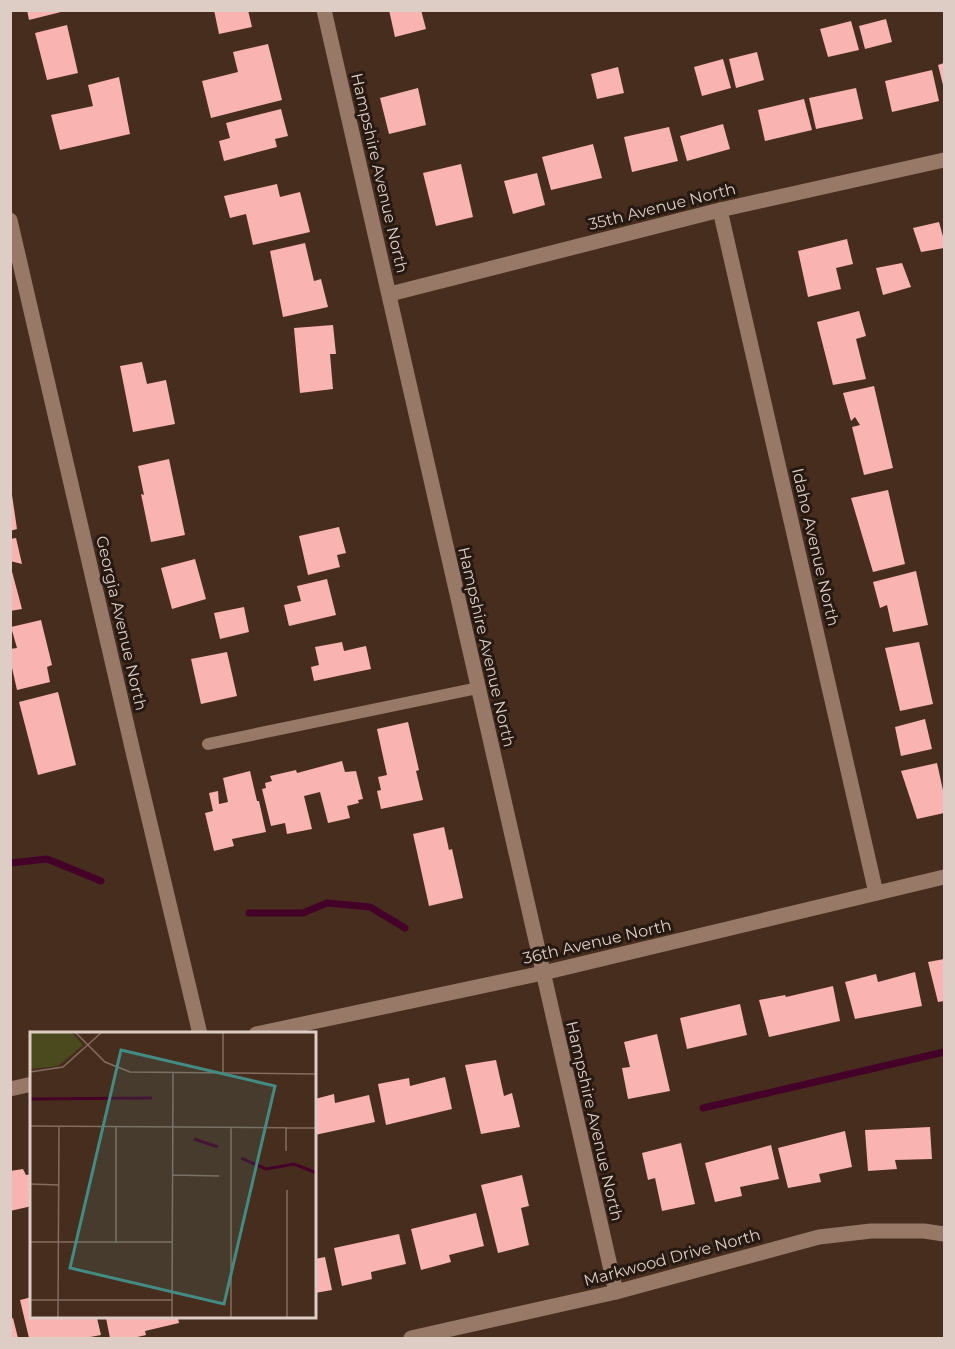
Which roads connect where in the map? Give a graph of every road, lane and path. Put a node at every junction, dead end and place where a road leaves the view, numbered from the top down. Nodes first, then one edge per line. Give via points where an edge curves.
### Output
1 (324, 10) edge
2 (945, 160) edge
3 (720, 210) junction
4 (10, 219) edge
5 (390, 294) junction
6 (478, 688) junction
7 (208, 744) dead end
8 (945, 877) edge
9 (876, 893) junction
10 (543, 973) junction
11 (200, 1032) edge
12 (265, 1032) edge
13 (30, 1084) edge
14 (10, 1089) edge
15 (945, 1234) edge
16 (616, 1292) junction
17 (411, 1338) edge

1 - 5 street, Hampshire Avenue North
2 - 3 street, 35th Avenue North
3 - 5 street, 35th Avenue North
3 - 9 street, Idaho Avenue North
4 - 11 street, Georgia Avenue North
5 - 6 street, Hampshire Avenue North
6 - 7 lane
6 - 10 street, Hampshire Avenue North
8 - 9 street, 36th Avenue North
9 - 10 street, 36th Avenue North
10 - 12 street, 36th Avenue North
10 - 16 street, Hampshire Avenue North
13 - 14 street
15 - 16 street, Markwood Drive North via 871,1231 819,1237
16 - 17 street, Markwood Drive North

